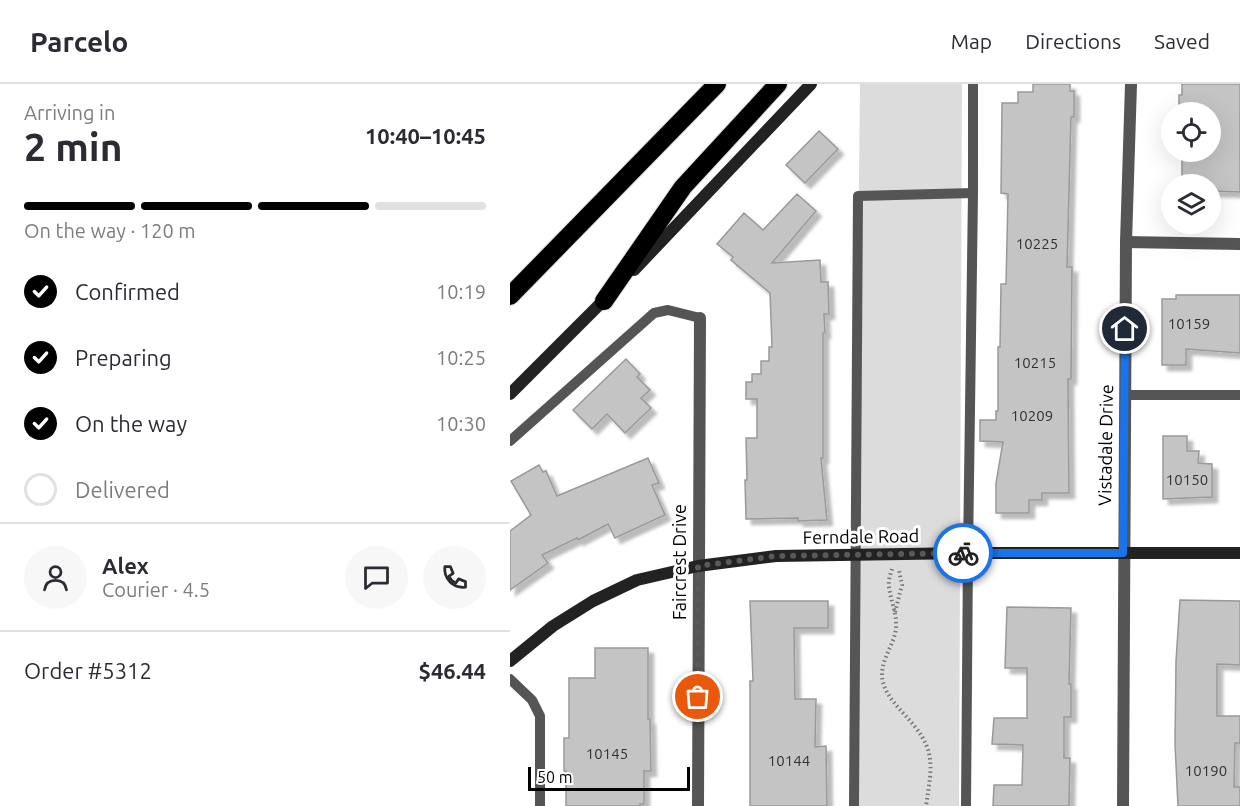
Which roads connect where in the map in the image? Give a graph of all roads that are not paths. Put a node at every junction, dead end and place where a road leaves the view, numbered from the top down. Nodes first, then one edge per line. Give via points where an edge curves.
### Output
1 (717, 84) edge
2 (778, 84) edge
3 (811, 84) edge
4 (973, 84) edge
5 (1131, 84) edge
6 (973, 193) junction
7 (1126, 242) junction
8 (1240, 244) edge
9 (510, 296) edge
10 (604, 301) junction
11 (700, 318) joint
12 (510, 394) edge
13 (1125, 395) junction
14 (1240, 395) edge
15 (510, 441) edge
16 (968, 553) junction
17 (1123, 553) junction
18 (1240, 553) edge
19 (856, 555) junction
20 (698, 566) junction
21 (510, 661) edge
22 (510, 679) edge
23 (540, 806) edge
24 (698, 806) edge
25 (854, 806) edge
26 (966, 806) edge
27 (1123, 806) edge

1 - 9 highway
2 - 10 highway via 683,187
3 - 10 street
4 - 6 lane
5 - 7 street, Vistadale Drive
6 - 16 lane
6 - 19 lane via 858,196
7 - 8 street
7 - 13 street, Vistadale Drive
10 - 12 street
11 - 15 lane via 668,310 654,313
11 - 20 street, Faircrest Drive
13 - 14 lane
13 - 17 street, Vistadale Drive
16 - 17 street, Ferndale Road
16 - 19 street, Ferndale Road
16 - 26 lane
17 - 18 street, Ferndale Road
17 - 27 street, Vistadale Drive
19 - 20 street, Ferndale Road via 776,556
19 - 25 lane
20 - 21 street, Ferndale Road via 638,580 593,601 553,626
20 - 24 street, Faircrest Drive
22 - 23 lane via 532,700 540,717

